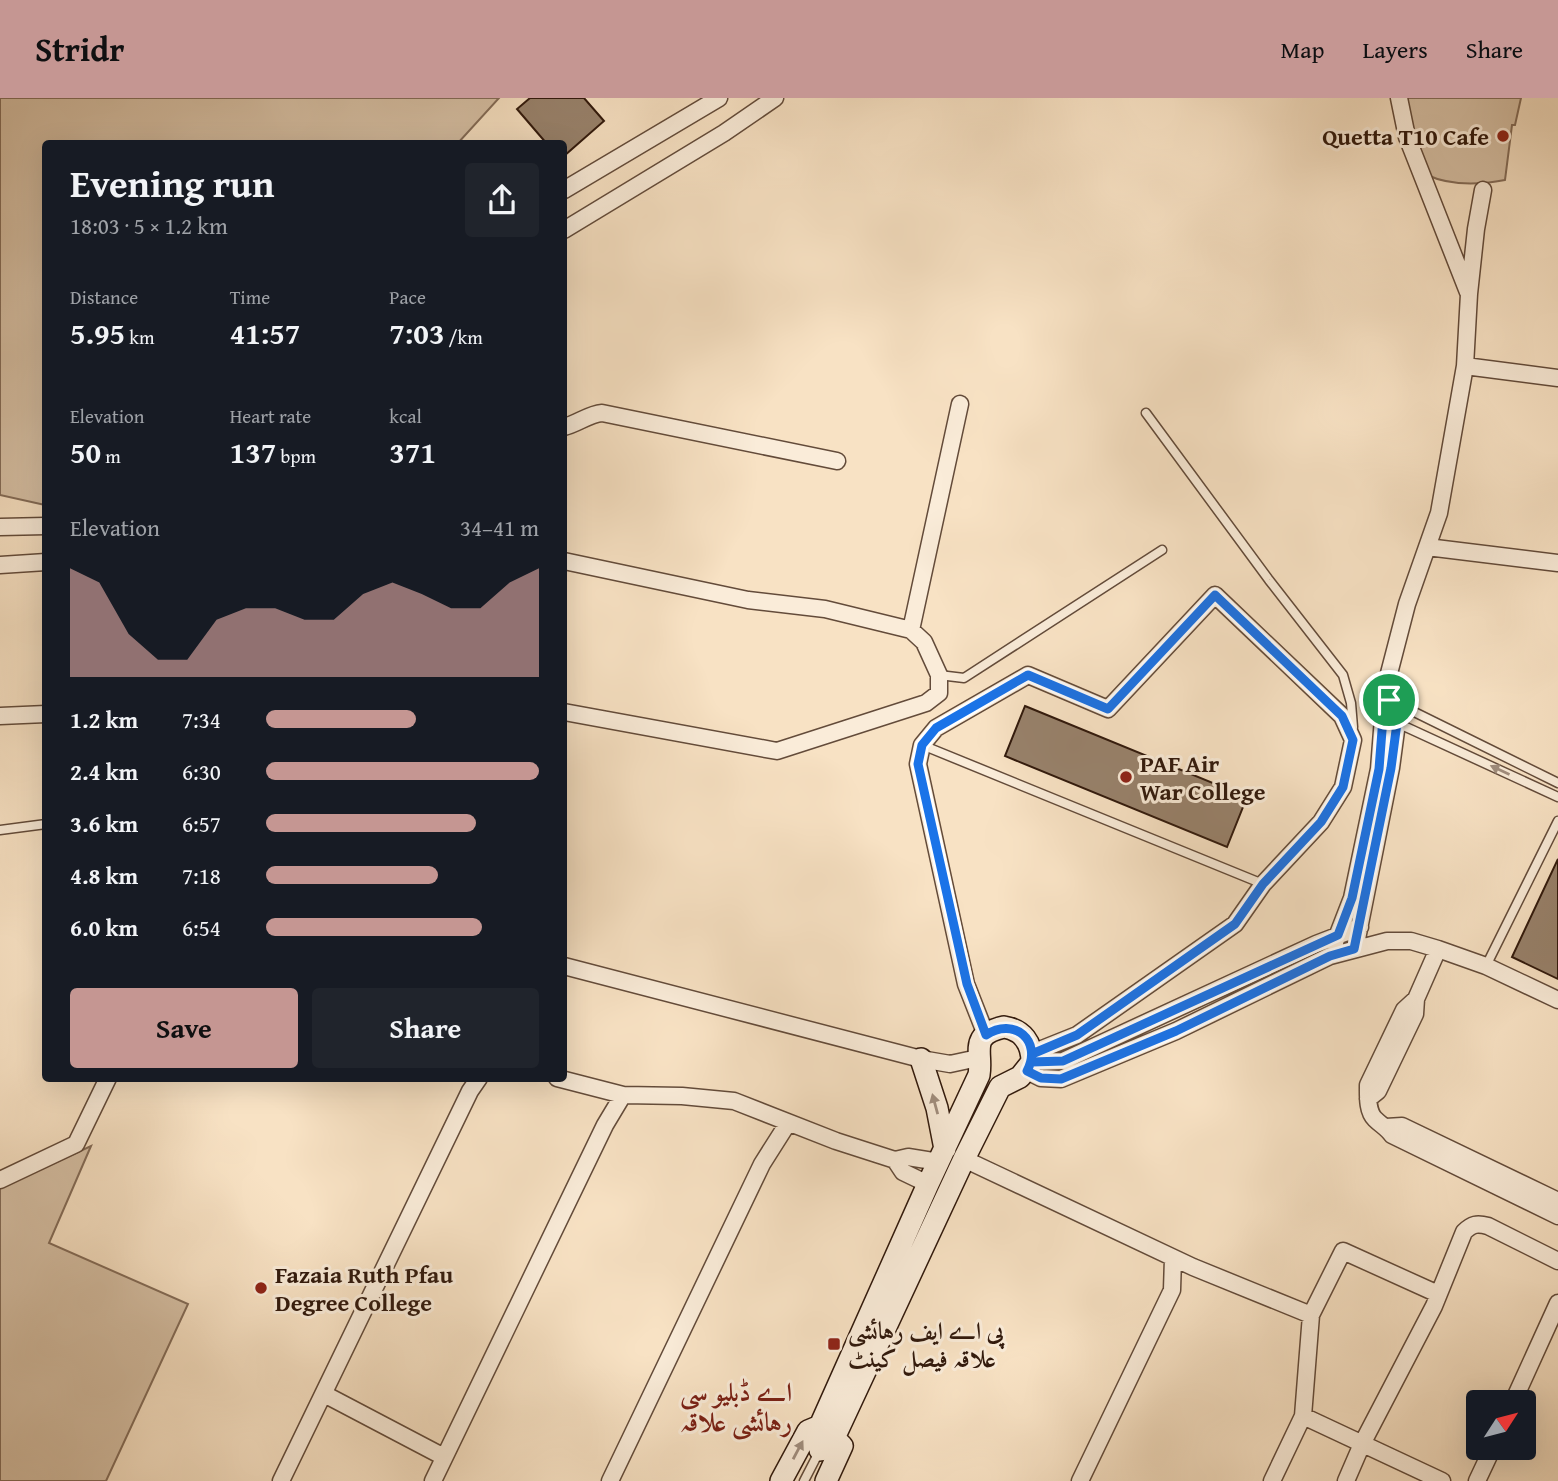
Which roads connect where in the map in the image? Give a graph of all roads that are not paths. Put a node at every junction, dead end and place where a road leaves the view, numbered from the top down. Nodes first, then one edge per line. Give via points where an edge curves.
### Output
1 (719, 98) edge
2 (775, 98) edge
3 (1399, 98) edge
4 (567, 188) edge
5 (1483, 190) dead end
6 (567, 228) edge
7 (1469, 294) junction
8 (1465, 366) junction
9 (1558, 377) edge
10 (960, 404) dead end
11 (1146, 413) dead end
12 (567, 426) edge
13 (837, 461) dead end
14 (42, 526) edge
15 (0, 527) edge
16 (1427, 547) junction
17 (1162, 550) dead end
18 (42, 562) edge
19 (567, 562) edge
20 (1558, 563) edge
21 (0, 565) edge
22 (911, 630) junction
23 (939, 675) junction
24 (1389, 700) junction
25 (567, 713) edge
26 (42, 714) edge
27 (0, 716) edge
28 (1390, 720) junction
29 (1353, 740) junction
30 (922, 745) junction
31 (1558, 783) edge
32 (1558, 797) edge
33 (1558, 821) edge
34 (42, 825) edge
35 (0, 830) edge
36 (1263, 884) junction
37 (1360, 927) junction
38 (1338, 935) junction
39 (1354, 949) junction
40 (1438, 949) junction
41 (1330, 956) junction
42 (1486, 966) junction
43 (567, 967) edge
44 (1558, 1000) edge
45 (986, 1035) junction
46 (978, 1058) junction
47 (921, 1059) junction
48 (1030, 1062) junction
49 (567, 1081) edge
50 (106, 1082) edge
51 (477, 1082) edge
52 (623, 1095) junction
53 (788, 1123) junction
54 (1386, 1127) junction
55 (949, 1157) junction
56 (895, 1160) junction
57 (0, 1180) edge
58 (928, 1184) junction
59 (1558, 1202) edge
60 (1558, 1216) edge
61 (915, 1241) junction
62 (1173, 1258) junction
63 (1558, 1261) edge
64 (1438, 1294) junction
65 (1558, 1303) edge
66 (1311, 1315) junction
67 (1518, 1390) edge
68 (324, 1394) junction
69 (1303, 1416) junction
70 (825, 1438) junction
71 (1362, 1444) junction
72 (444, 1457) junction
73 (1487, 1460) edge
74 (818, 1475) edge
75 (1417, 1476) edge
76 (281, 1481) edge
77 (433, 1481) edge
78 (610, 1481) edge
79 (781, 1481) edge
80 (804, 1481) edge
81 (1080, 1481) edge
82 (1272, 1481) edge
83 (1346, 1481) edge
84 (1443, 1481) edge
85 (1477, 1481) edge

1 - 4 street
2 - 6 street
3 - 7 street via 1406,137
5 - 7 street
7 - 8 street
8 - 9 street
8 - 16 street via 1439,513
10 - 22 street
11 - 29 lane via 1343,675 1351,703
12 - 13 street via 602,413
14 - 15 street
16 - 20 street
16 - 24 street via 1386,685
17 - 23 lane via 964,678
18 - 21 street
19 - 22 street via 748,600 825,609
22 - 23 street via 924,642
23 - 25 street via 939,693 926,703 777,751
24 - 28 street
24 - 31 lane
26 - 27 street
32 -> 28 lane
28 - 37 street via 1391,768
28 - 38 street via 1352,898
29 - 30 street via 1342,716 1215,595 1108,709 1028,675 936,728
29 - 36 street via 1343,787 1321,822
30 - 36 lane
30 - 45 street via 918,764 967,984
33 - 42 lane
34 - 35 lane
36 - 48 street via 1235,924 1077,1035
37 - 38 street
37 - 39 street
38 - 41 street
38 - 48 street via 1063,1061
39 - 40 street via 1387,941 1411,941
39 - 41 street
40 - 42 street
40 - 54 street via 1416,999 1415,1014 1378,1091 1368,1099 1374,1118
41 - 48 street via 1176,1031 1061,1079 1041,1078
42 - 44 street
43 - 47 street
45 - 46 street
45 - 48 street via 994,1029 1013,1028 1030,1044
46 - 47 street via 950,1064
46 - 55 street via 979,1075
55 -> 47 street
48 - 55 street via 1020,1077 1000,1087
49 - 52 street
50 - 57 street via 76,1144
51 - 68 street
52 - 53 street via 734,1101
52 - 72 street
53 - 56 street
53 - 78 street via 762,1164
54 - 59 street via 1402,1126
54 - 60 street via 1392,1135
55 - 56 street
55 - 58 street
55 - 61 street
55 - 62 street
56 - 58 street via 903,1172
58 - 61 street
61 - 70 street
62 - 66 street
62 - 81 street via 1172,1290
63 - 64 street via 1488,1226 1472,1225 1464,1232
64 - 66 street via 1343,1251
64 - 71 street
65 - 67 street
66 - 69 street
68 - 72 street
68 - 76 street
69 - 71 street
69 - 82 street
70 - 74 street via 842,1446
79 -> 70 street via 808,1431
71 - 75 street
71 - 83 street
72 - 77 street
73 - 85 street
74 - 80 lane
75 - 84 street

